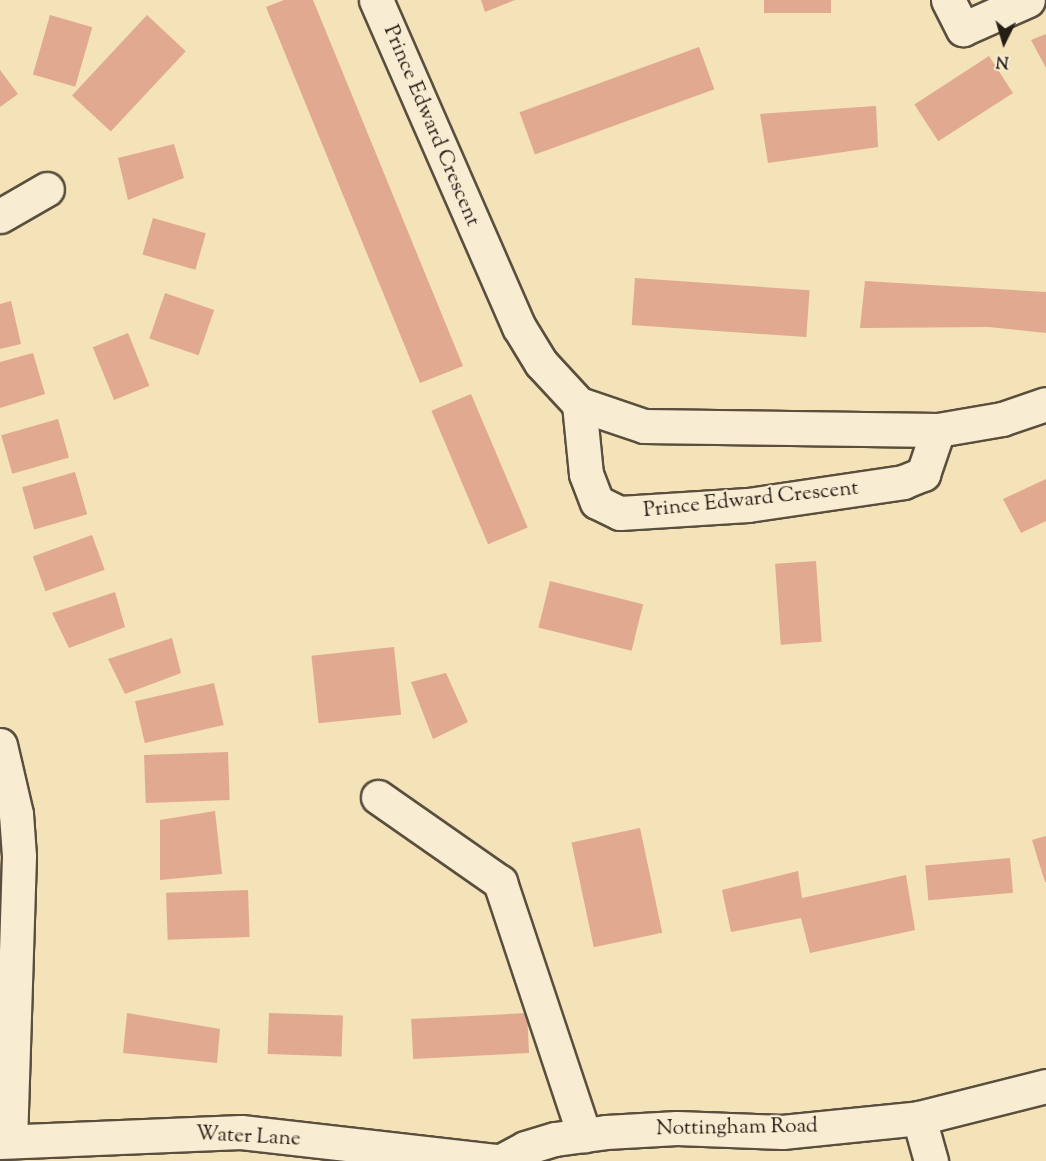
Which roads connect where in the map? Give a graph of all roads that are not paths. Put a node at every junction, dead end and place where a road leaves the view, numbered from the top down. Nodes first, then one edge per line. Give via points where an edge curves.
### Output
1 (376, 0) edge
2 (948, 0) edge
3 (1028, 0) edge
4 (47, 189) dead end
5 (0, 216) edge
6 (579, 404) junction
7 (1046, 404) edge
8 (938, 430) junction
9 (0, 745) edge
10 (378, 797) dead end
11 (1046, 1086) edge
12 (919, 1118) junction
13 (584, 1135) junction
14 (5, 1141) edge
15 (495, 1161) edge
16 (501, 1161) edge
17 (931, 1161) edge

1 - 6 street, Prince Edward Crescent via 519,327 541,363
2 - 3 street via 963,29
4 - 5 street
6 - 8 street, Prince Edward Crescent via 644,426
6 - 8 street, Prince Edward Crescent via 586,474 597,502 620,513 748,505 903,482 923,474
7 - 8 street, Prince Edward Crescent via 1002,419
9 - 14 street via 16,814 19,856
10 - 13 street via 500,882
11 - 12 street, Nottingham Road
12 - 13 street, Nottingham Road via 782,1132 677,1128
12 - 17 street
13 - 16 street, Nottingham Road via 525,1148
14 - 15 street, Water Lane via 241,1132

